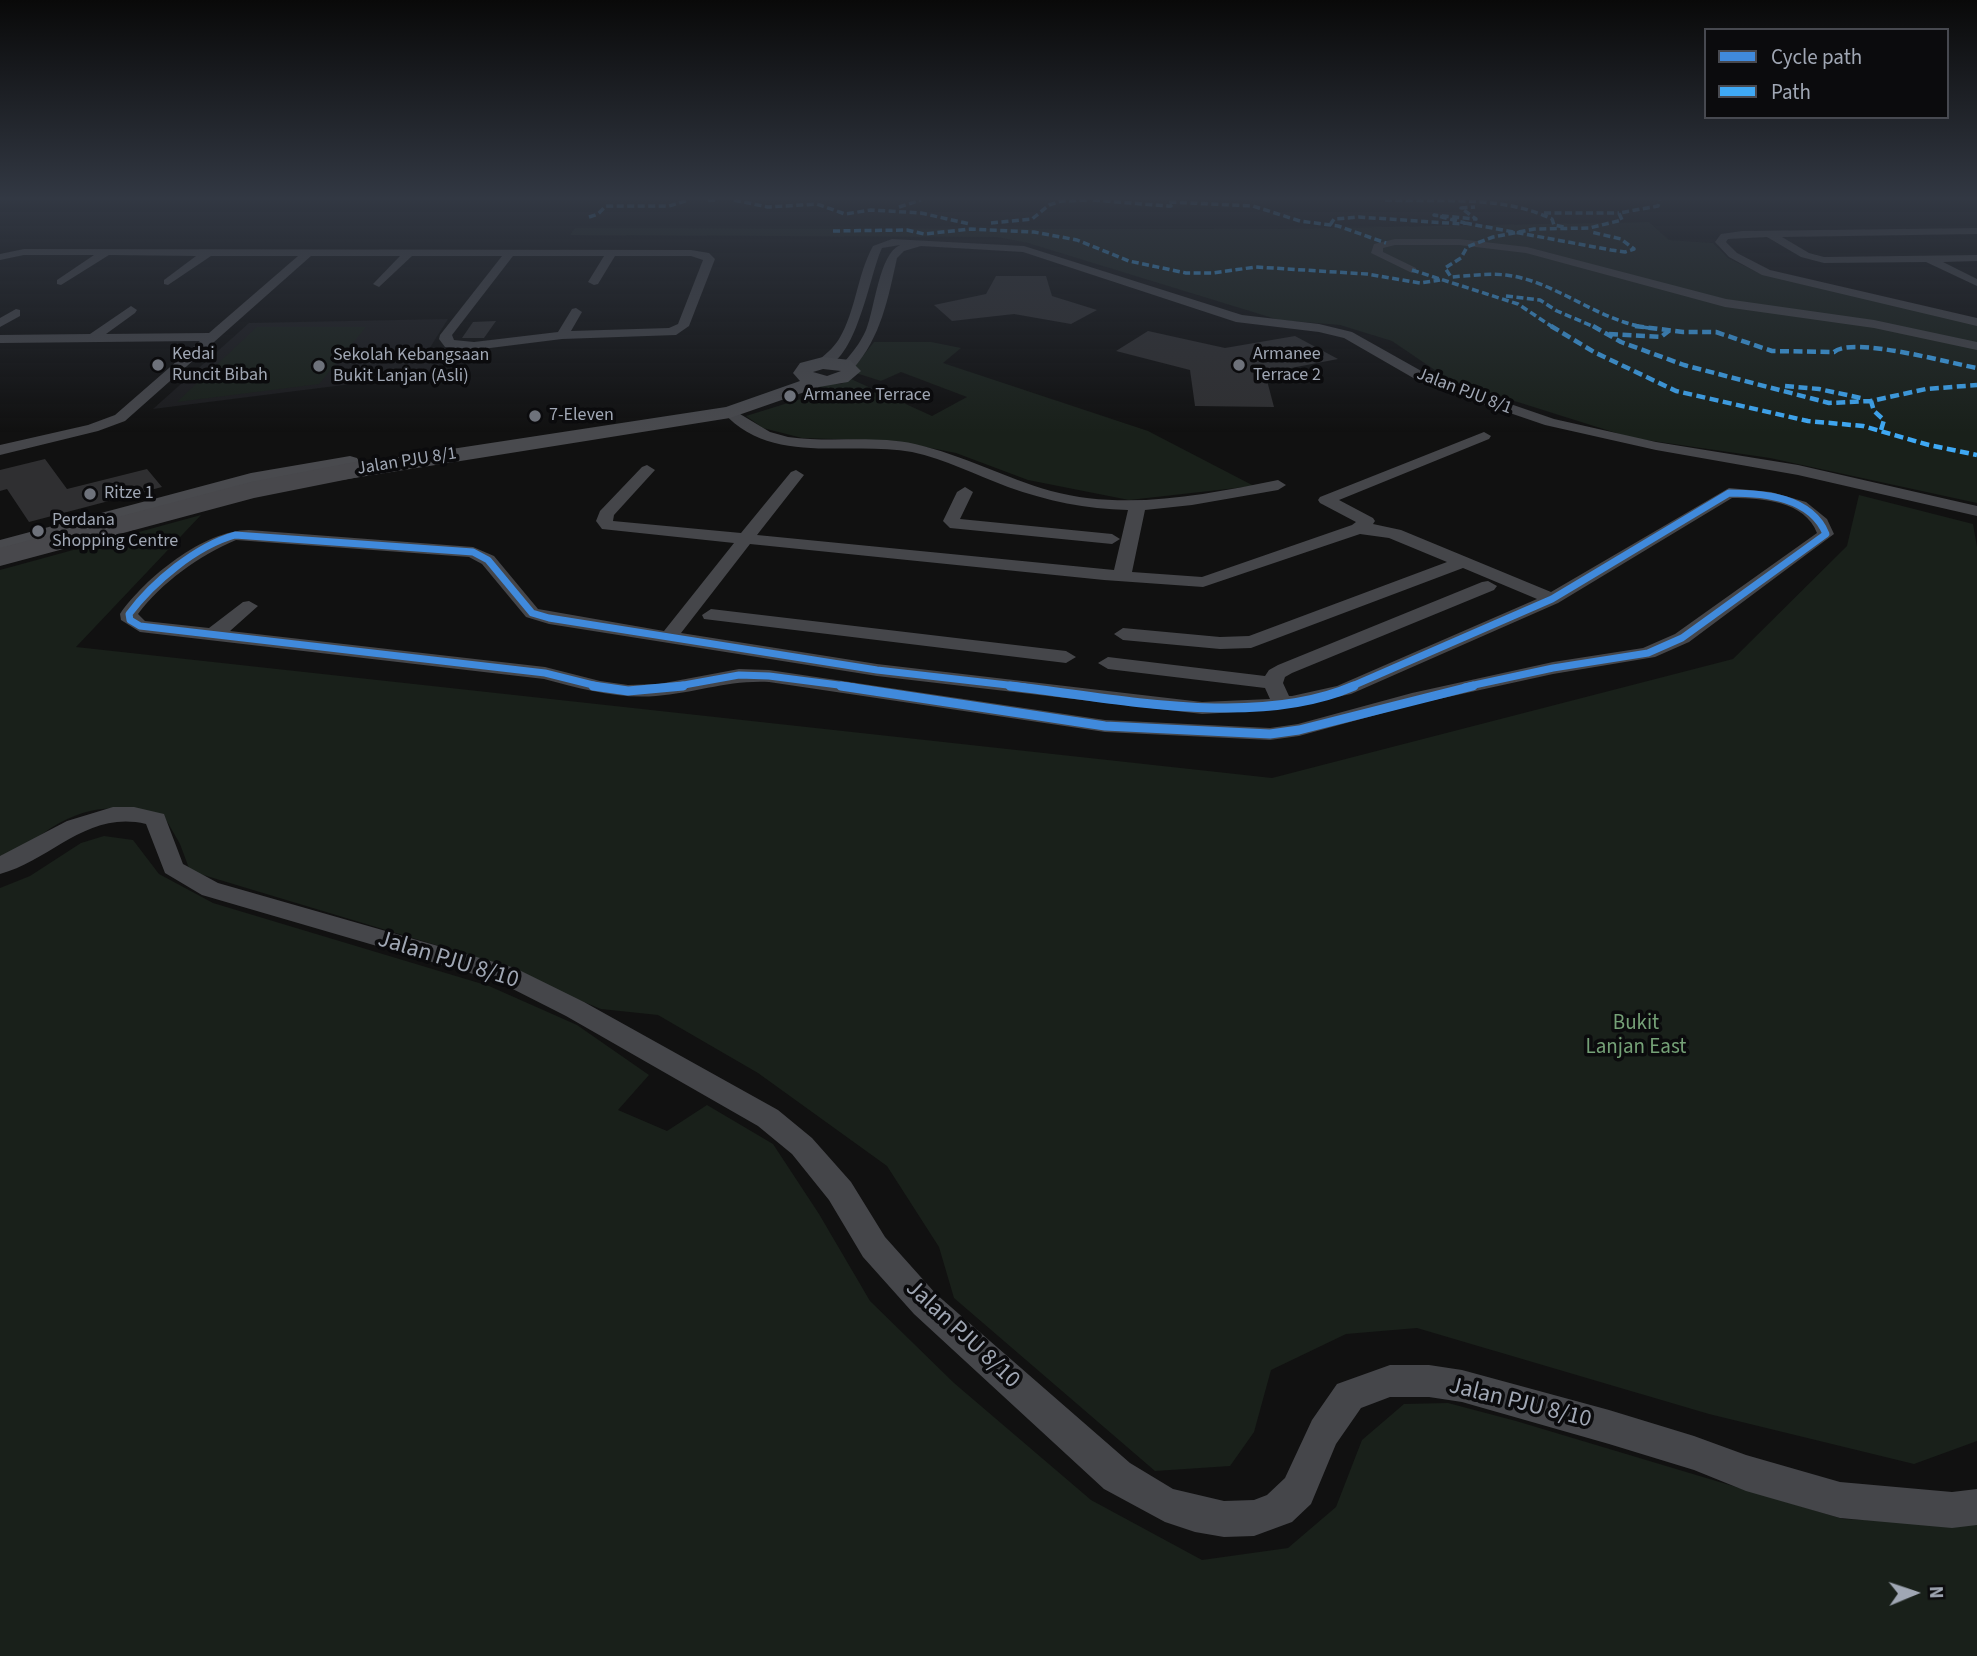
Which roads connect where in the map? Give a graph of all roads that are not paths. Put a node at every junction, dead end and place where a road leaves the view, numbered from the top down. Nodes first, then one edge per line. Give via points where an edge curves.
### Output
1 (68, 277) edge
2 (174, 277) edge
3 (280, 277) edge
4 (386, 277) edge
5 (491, 277) edge
6 (597, 277) edge
7 (701, 277) edge
8 (866, 277) edge
9 (887, 277) edge
10 (1113, 277) edge
11 (1629, 277) edge
12 (1784, 277) edge
13 (61, 282) dead end
14 (168, 282) dead end
15 (594, 282) dead end
16 (379, 284) dead end
17 (131, 310) dead end
18 (576, 312) dead end
19 (16, 313) dead end
20 (1977, 322) edge
21 (0, 323) edge
22 (562, 335) junction
23 (212, 337) junction
24 (93, 338) junction
25 (0, 339) edge
26 (1977, 346) edge
27 (848, 366) joint
28 (815, 373) junction
29 (730, 412) junction
30 (1484, 436) dead end
31 (770, 437) joint
32 (519, 440) junction
33 (814, 443) joint
34 (0, 450) edge
35 (360, 469) junction
36 (647, 470) dead end
37 (796, 475) dead end
38 (1279, 485) dead end
39 (965, 492) dead end
40 (1119, 506) junction
41 (1137, 507) junction
42 (1977, 511) edge
43 (1365, 533) junction
44 (745, 540) junction
45 (0, 547) edge
46 (0, 557) edge
47 (1111, 561) junction
48 (1463, 562) junction
49 (0, 563) edge
50 (1488, 586) dead end
51 (1552, 599) junction
52 (249, 606) dead end
53 (711, 615) dead end
54 (1123, 634) dead end
55 (214, 635) junction
56 (669, 636) junction
57 (894, 636) junction
58 (1066, 657) dead end
59 (1108, 663) dead end
60 (877, 670) junction
61 (1273, 683) junction
62 (1282, 702) junction
63 (0, 866) edge
64 (1977, 1507) edge

1 - 13 street
2 - 14 street
3 - 23 street
4 - 16 street
5 - 22 street via 446,335 447,342 474,346
6 - 15 street
7 - 22 street via 683,326 664,333
8 - 28 street via 851,325 835,356
9 - 27 street via 874,330
10 - 42 street, Jalan PJU 8/1 via 1240,318 1348,335 1427,380 1550,422 1798,470
11 - 26 street via 1726,303 1897,328
12 - 20 street
17 - 24 street
18 - 22 street
19 - 21 street
23 - 24 street
23 - 34 street via 120,418
24 - 25 street
27 - 28 main road
28 - 29 main road, Jalan PJU 8/1
28 - 32 main road, Jalan PJU 8/1 via 751,395 650,418
29 - 31 street
29 - 32 main road, Jalan PJU 8/1
30 - 43 street via 1326,500 1367,521
31 - 33 street via 778,447
32 - 35 main road, Jalan PJU 8/1
32 - 45 main road, Jalan PJU 8/1 via 267,477
33 - 40 street via 911,447 1051,496
35 - 46 highway via 251,490
35 - 49 main road, Jalan PJU 8/1
36 - 44 street via 606,514 608,525
37 - 44 street
38 - 41 street
39 - 47 street via 951,521 956,524
40 - 41 street
40 - 47 street
41 - 47 street
43 - 47 street via 1222,591 1203,582
43 - 48 street via 1385,531
44 - 47 street
44 - 56 street
48 - 51 street
48 - 54 street via 1251,642
50 - 61 street via 1284,669
51 - 55 street via 1729,493 1766,495 1792,503 1807,509 1825,527 1826,534 1787,564 1682,638 1648,653 1553,668 1270,734 1105,726 769,676 739,675 628,691 545,673
51 - 62 street via 1344,690
52 - 55 street
53 - 57 street
55 - 56 street via 140,626 130,620 130,614 148,590 223,540 246,535 473,552 488,560 532,613
56 - 60 street
57 - 58 street
57 - 60 street
59 - 61 street
60 - 62 street via 1202,708
61 - 62 street
63 - 64 street, Jalan PJU 8/10 via 86,819 139,813 156,819 173,868 210,889 506,974 575,1009 768,1118 802,1146 840,1191 874,1247 925,1304 1117,1475 1165,1504 1195,1514 1254,1518 1279,1509 1298,1491 1324,1433 1349,1396 1390,1381 1462,1386 1840,1500 1952,1510

